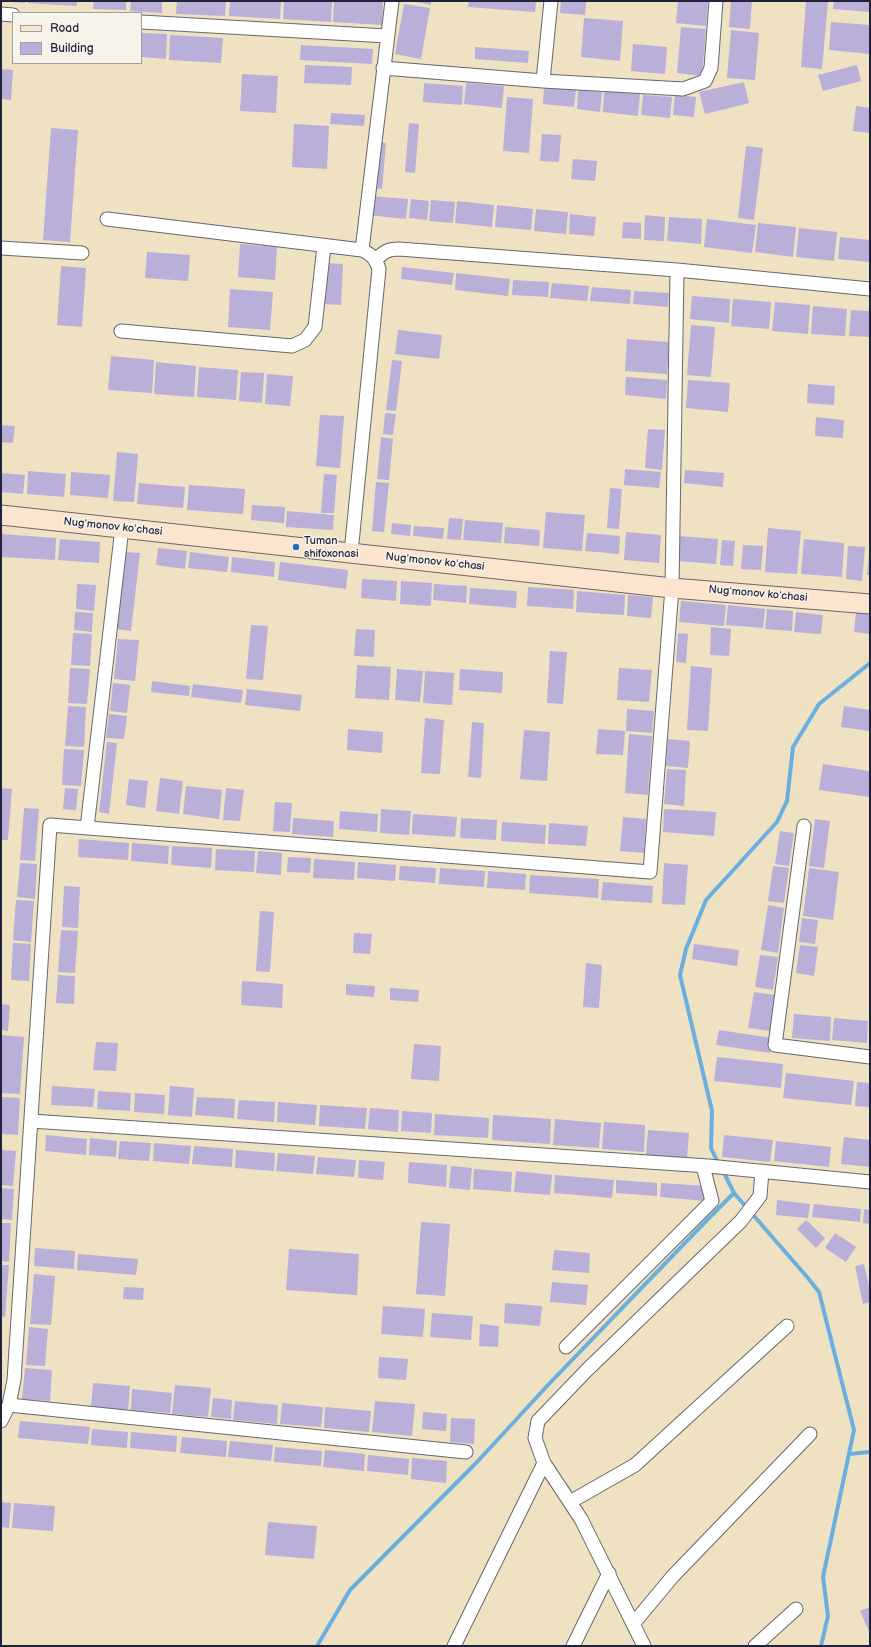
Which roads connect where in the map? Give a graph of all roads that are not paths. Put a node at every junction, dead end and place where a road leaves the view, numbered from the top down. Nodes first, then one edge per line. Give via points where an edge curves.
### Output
1 (392, 1) edge
2 (551, 1) edge
3 (716, 1) edge
4 (1, 14) edge
5 (12, 15) edge
6 (142, 22) edge
7 (387, 36) junction
8 (383, 68) junction
9 (543, 81) junction
10 (107, 219) dead end
11 (324, 246) junction
12 (1, 248) edge
13 (362, 250) junction
14 (82, 253) dead end
15 (376, 260) junction
16 (677, 270) junction
17 (870, 289) edge
18 (121, 331) dead end
19 (1, 515) edge
20 (122, 528) junction
21 (351, 553) junction
22 (672, 588) junction
23 (870, 604) edge
24 (804, 826) dead end
25 (86, 828) junction
26 (870, 1057) edge
27 (31, 1121) junction
28 (706, 1166) junction
29 (762, 1171) junction
30 (870, 1182) edge
31 (787, 1326) dead end
32 (566, 1348) dead end
33 (9, 1406) junction
34 (1, 1421) edge
35 (810, 1434) dead end
36 (466, 1452) dead end
37 (544, 1463) junction
38 (570, 1502) junction
39 (609, 1573) junction
40 (796, 1609) dead end
41 (633, 1624) junction
42 (454, 1646) edge
43 (573, 1646) edge
44 (644, 1646) edge
45 (755, 1646) edge

1 - 7 street
2 - 9 street
3 - 9 street via 711,68 705,81 683,89
4 - 5 street
6 - 7 street
7 - 8 street
8 - 9 street
8 - 13 street
10 - 11 street
11 - 13 street
11 - 18 street via 315,327 305,340 292,346
12 - 14 street
13 - 15 street
15 - 16 street via 390,249 399,249
15 - 21 street via 379,269
16 - 17 street
16 - 22 street
19 - 20 main road, Nugʻmonov koʻchasi
20 - 21 main road, Nugʻmonov koʻchasi
20 - 25 street
21 - 22 main road, Nugʻmonov koʻchasi
22 - 23 main road, Nugʻmonov koʻchasi
22 - 25 street via 650,872
24 - 26 street via 775,1045
25 - 27 street via 50,825
27 - 28 street
27 - 33 street via 14,1380
28 - 29 street
28 - 32 street via 712,1201
29 - 30 street
29 - 37 street via 760,1196 742,1221 586,1370 538,1421 535,1438
31 - 38 street via 635,1465
33 - 34 street
33 - 36 street
35 - 41 street via 673,1576
37 - 38 street
37 - 42 street
38 - 39 street
39 - 41 street
39 - 43 street
40 - 45 street
41 - 44 street

